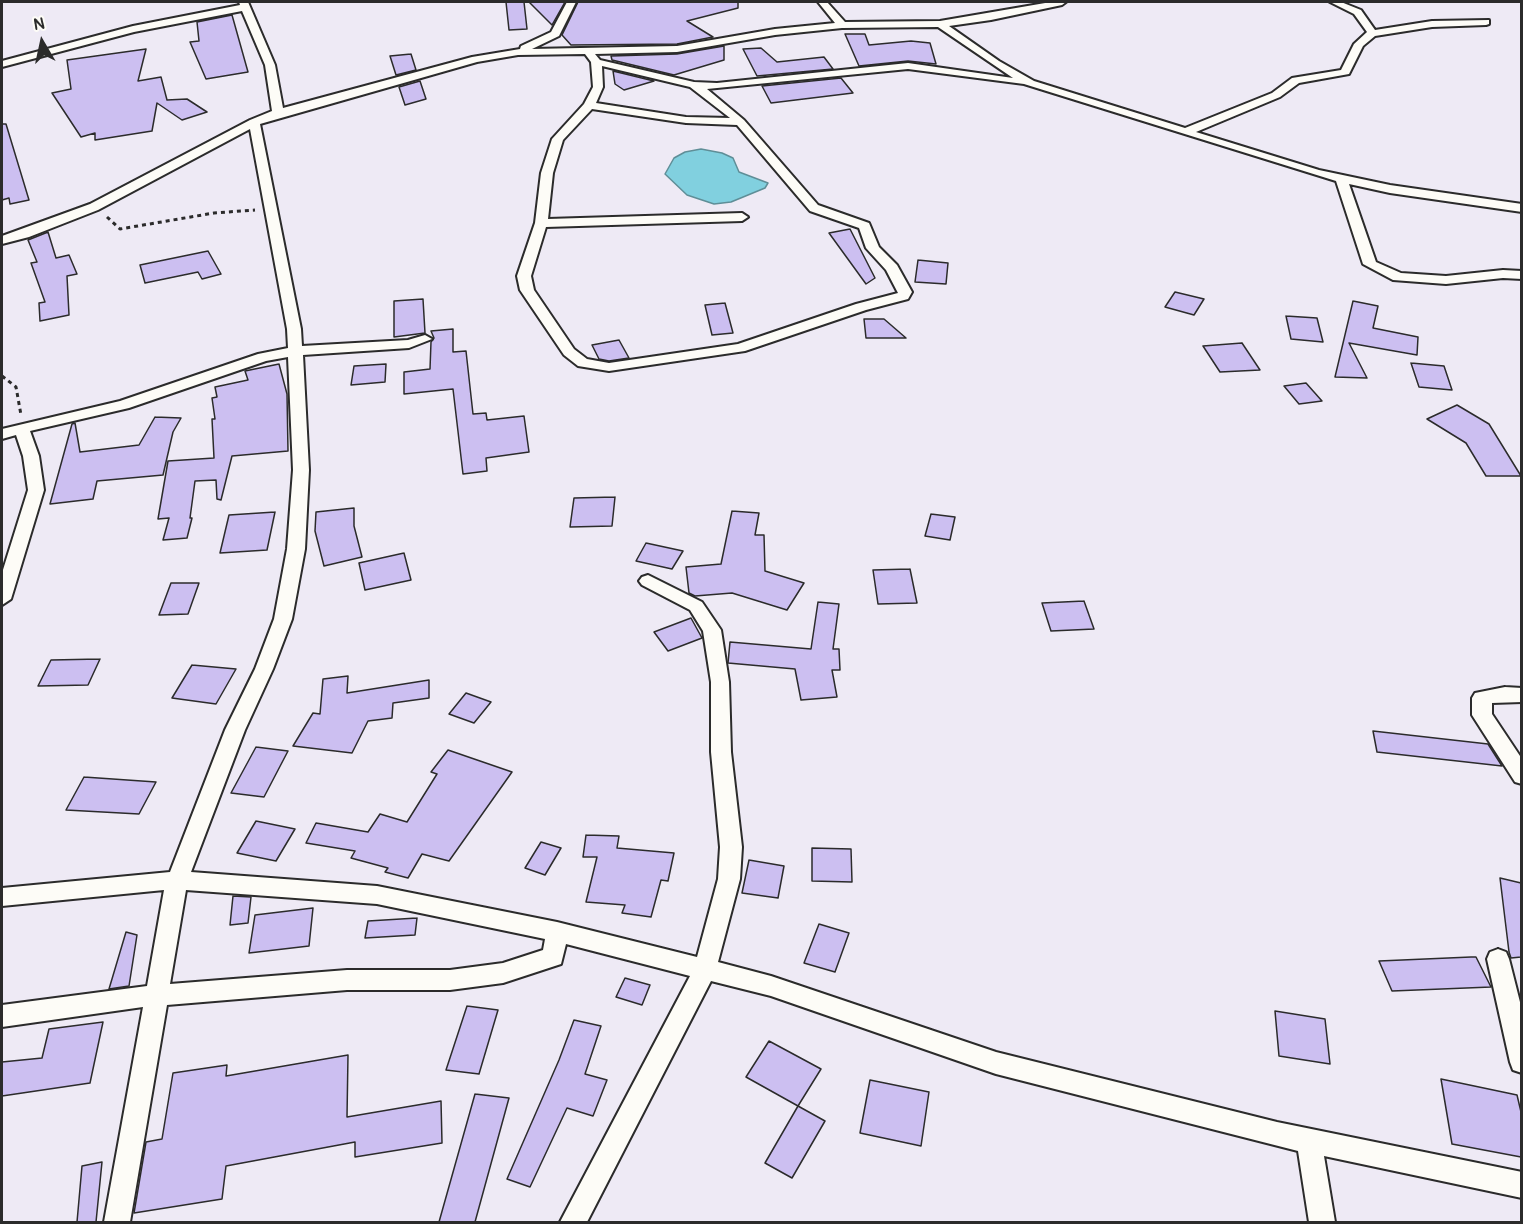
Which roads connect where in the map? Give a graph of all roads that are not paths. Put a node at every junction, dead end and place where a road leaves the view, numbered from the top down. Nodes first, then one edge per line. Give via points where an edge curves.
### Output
1 (571, 2) edge
2 (822, 2) edge
3 (1062, 2) edge
4 (1334, 2) edge
5 (244, 4) edge
6 (1485, 22) dead end
7 (940, 24) junction
8 (842, 25) junction
9 (1372, 33) junction
10 (555, 34) junction
11 (564, 50) junction
12 (518, 52) junction
13 (592, 57) junction
14 (2, 64) edge
15 (1030, 83) junction
16 (693, 85) junction
17 (589, 105) junction
18 (278, 113) junction
19 (740, 122) junction
20 (254, 123) junction
21 (1188, 131) junction
22 (1341, 178) junction
23 (1521, 208) edge
24 (742, 217) dead end
25 (541, 223) junction
26 (2, 240) edge
27 (1521, 275) edge
28 (425, 339) dead end
29 (295, 351) junction
30 (21, 428) junction
31 (2, 434) edge
32 (648, 581) dead end
33 (2, 599) edge
34 (1521, 695) edge
35 (1521, 776) edge
36 (177, 880) junction
37 (2, 897) edge
38 (557, 932) junction
39 (1498, 959) dead end
40 (705, 969) junction
41 (157, 995) junction
42 (2, 1016) edge
43 (1521, 1062) edge
44 (1309, 1140) junction
45 (1521, 1185) edge
46 (117, 1222) edge
47 (573, 1222) edge
48 (1322, 1222) edge

1 - 10 street
2 - 8 street
3 - 7 street
4 - 9 street via 1358,12
5 - 14 street
5 - 18 street via 270,65
6 - 9 street via 1432,24
7 - 8 street
7 - 15 street
8 - 13 street
9 - 21 street via 1359,44 1345,72 1296,80 1276,95
10 - 11 street
10 - 12 street
11 - 12 street
11 - 13 street
12 - 18 street via 476,59
13 - 16 street
13 - 17 street via 598,87
15 - 16 street via 908,66 739,86
15 - 21 street
16 - 19 street
17 - 19 street via 686,120
17 - 25 street via 558,139 547,173
18 - 20 street
19 - 25 street via 814,208 865,226 873,248 892,268 905,292 903,296 740,348 609,367 583,363 569,352 528,290 524,276
20 - 26 street via 94,207
20 - 29 street
21 - 22 street
22 - 23 street
22 - 27 street via 1370,264 1398,277 1446,280
24 - 25 street
28 - 29 street via 400,345
29 - 30 street via 237,365 124,405
29 - 36 street via 301,470 296,549 283,619
30 - 31 street
30 - 33 street via 31,456 36,490
32 - 40 street via 696,606 712,630 717,662 731,847 729,879
34 - 35 street via 1505,693 1482,698 1482,715
36 - 37 street
36 - 38 street via 377,896
36 - 41 street
38 - 40 street
38 - 41 street via 553,957 503,974 439,980 347,980
39 - 43 street
40 - 44 street via 771,986 996,1063
40 - 47 street
41 - 42 street
41 - 46 street
44 - 45 street
44 - 48 street

